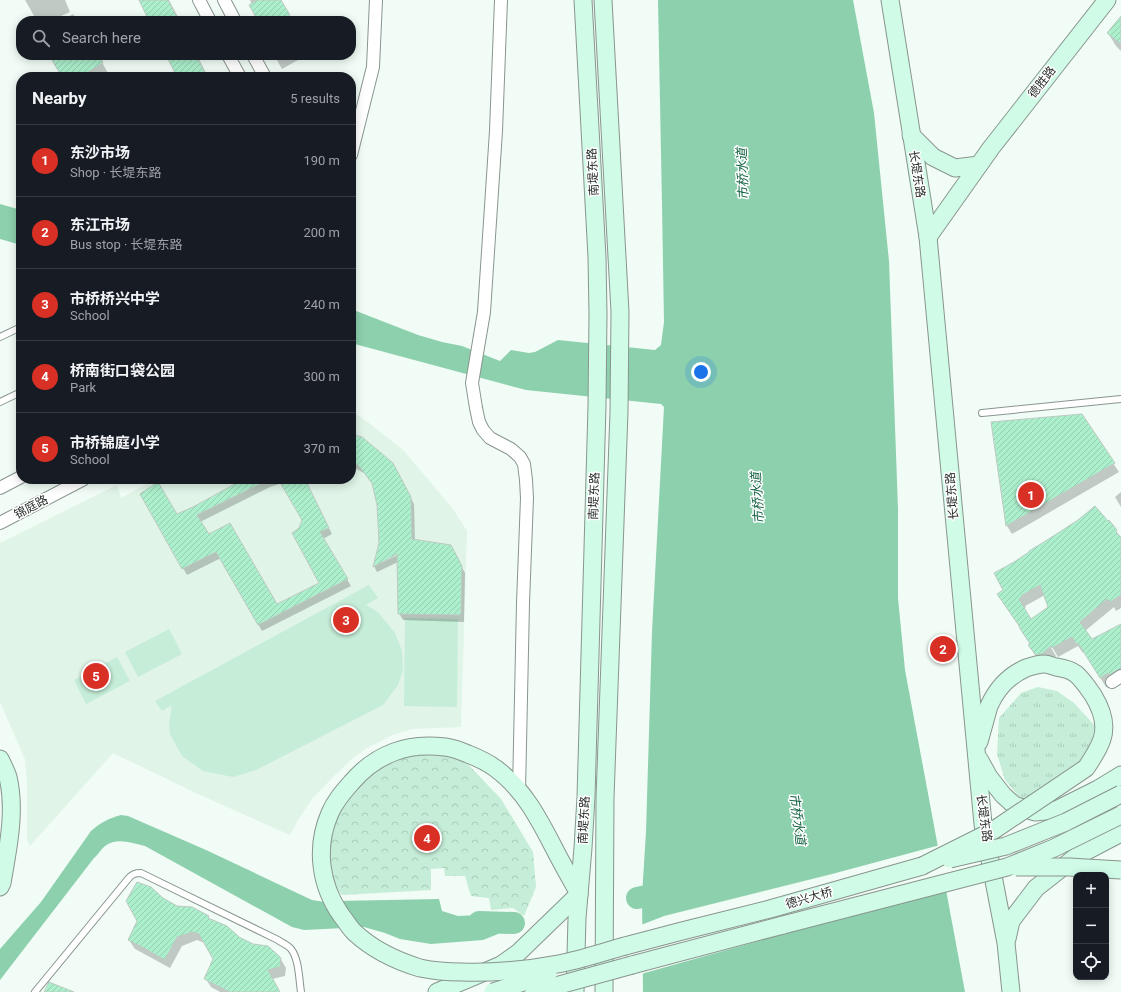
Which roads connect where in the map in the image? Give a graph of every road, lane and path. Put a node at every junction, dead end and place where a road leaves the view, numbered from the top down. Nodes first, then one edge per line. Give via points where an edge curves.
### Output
1 (199, 0) edge
2 (224, 0) edge
3 (376, 0) edge
4 (501, 0) edge
5 (583, 0) edge
6 (603, 0) edge
7 (890, 0) edge
8 (1107, 0) edge
9 (207, 16) edge
10 (232, 16) edge
11 (231, 60) edge
12 (256, 60) edge
13 (237, 72) edge
14 (262, 72) edge
15 (911, 135) junction
16 (356, 136) edge
17 (979, 165) junction
18 (928, 237) junction
19 (16, 329) edge
20 (0, 337) edge
21 (16, 394) edge
22 (1121, 399) edge
23 (0, 402) edge
24 (982, 412) dead end
25 (16, 480) edge
26 (74, 484) edge
27 (0, 488) edge
28 (0, 523) edge
29 (976, 754) junction
30 (0, 759) edge
31 (1121, 775) edge
32 (519, 791) junction
33 (1121, 794) edge
34 (1056, 810) junction
35 (1121, 815) edge
36 (1120, 834) edge
37 (1080, 854) junction
38 (922, 866) junction
39 (1007, 867) junction
40 (1121, 870) edge
41 (995, 886) junction
42 (0, 887) edge
43 (579, 894) junction
44 (1026, 900) junction
45 (1006, 943) junction
46 (625, 946) junction
47 (632, 965) junction
48 (1012, 990) edge
49 (35, 992) edge
50 (301, 992) edge
51 (437, 992) edge
52 (493, 992) edge
53 (534, 992) edge
54 (574, 992) edge
55 (604, 992) edge

1 - 9 street
2 - 10 street
3 - 16 street via 373,67
4 - 32 street via 496,131 484,312 472,383 483,430 490,438 520,457 524,464 526,480
5 - 43 street, 南堤东路 via 598,315 586,797
6 - 55 street, 南堤东路 via 620,312 606,798
7 - 15 street, 长堤东路
8 - 17 street, 德胜路
11 - 13 street
12 - 14 street
15 - 17 street via 934,157 955,168
15 - 18 street, 长堤东路
17 - 18 street, 德胜路
18 - 29 street, 长堤东路
19 - 20 lane
21 - 23 lane
22 - 24 lane
25 - 27 street
26 - 28 street, 锦庭路
29 - 34 street via 989,777 1014,805 1035,812
29 - 38 street, bridge via 992,698 1007,679 1031,667 1043,664 1075,673 1085,683 1103,715 1102,739 1086,768 994,830
29 - 41 street, 长堤东路 via 983,824
30 - 42 street via 8,775 11,798 9,840
31 - 34 street
32 - 43 street via 541,822
32 - 46 street, bridge via 496,768 468,754 446,747 408,748 394,752 370,765 340,796 330,812 323,832 320,853 323,873 335,906 354,932 384,953 420,968 439,971 506,972 559,964
33 - 38 street, 德兴大桥, bridge via 1066,822 1006,846
34 - 37 street via 1046,820 1043,834 1058,851
35 - 39 street, 德兴大桥, bridge via 1054,848
36 - 37 street
37 - 44 street via 1036,888
38 - 46 street, 德兴大桥 via 797,902
39 - 40 street, bridge
39 - 47 street, 德兴大桥, bridge
41 - 44 street via 1005,896
41 - 45 street, 长堤东路
43 - 51 street via 518,953 501,965
43 - 54 street, 南堤东路
44 - 45 street via 1012,921
45 - 48 street, 长堤东路
46 - 52 street, 德兴大桥, bridge
47 - 53 street, 德兴大桥, bridge
47 - 54 street, bridge
49 - 50 lane via 131,875 141,873 290,948 295,957

